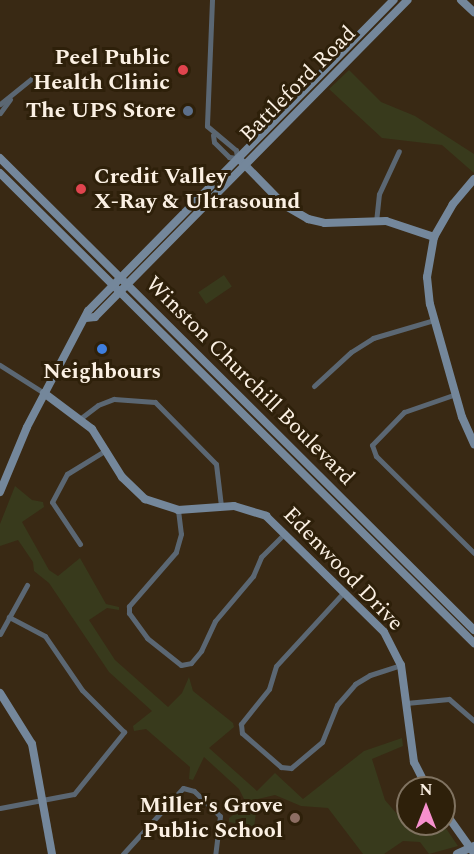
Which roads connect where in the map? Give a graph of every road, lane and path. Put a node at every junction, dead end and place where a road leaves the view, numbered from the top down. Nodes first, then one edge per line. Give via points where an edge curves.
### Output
1 (212, 0) edge
2 (394, 0) edge
3 (408, 0) edge
4 (461, 0) edge
5 (474, 12) edge
6 (36, 75) dead end
7 (10, 99) junction
8 (0, 104) edge
9 (0, 113) edge
10 (213, 135) junction
11 (399, 151) dead end
12 (0, 158) edge
13 (237, 158) junction
14 (244, 164) junction
15 (0, 173) edge
16 (474, 179) edge
17 (376, 222) junction
18 (434, 237) junction
19 (119, 277) junction
20 (112, 284) junction
21 (126, 284) junction
22 (119, 291) junction
23 (86, 318) junction
24 (434, 320) junction
25 (0, 365) edge
26 (314, 386) dead end
27 (44, 393) junction
28 (456, 394) junction
29 (81, 418) junction
30 (474, 444) edge
31 (106, 450) junction
32 (0, 492) edge
33 (221, 506) junction
34 (178, 510) junction
35 (285, 533) junction
36 (80, 544) dead end
37 (474, 553) edge
38 (27, 585) dead end
39 (344, 592) junction
40 (9, 617) junction
41 (474, 630) edge
42 (0, 634) edge
43 (474, 643) edge
44 (401, 665) junction
45 (0, 693) edge
46 (406, 702) junction
47 (474, 721) edge
48 (421, 776) edge
49 (41, 802) junction
50 (0, 808) edge
51 (456, 827) edge
52 (473, 849) edge
53 (52, 854) edge
54 (123, 854) edge
55 (215, 854) edge
56 (457, 854) edge

1 - 10 street via 207,126
2 - 13 street, Battleford Road
3 - 14 street, Battleford Road
4 - 5 street
6 - 7 street
7 - 8 street
7 - 9 street
10 - 13 street via 214,142 229,157
10 - 13 street via 221,135 236,150
11 - 17 street via 379,194
12 - 19 street, Winston Churchill Boulevard
13 - 14 street
13 - 19 street, Battleford Road
14 - 17 street via 284,205 308,219 325,223
14 - 21 street, Battleford Road
15 - 20 street, Winston Churchill Boulevard
16 - 18 street via 453,204
17 - 18 street via 400,224
18 - 24 street via 427,277
19 - 20 street, Battleford Road
19 - 21 street, Winston Churchill Boulevard
20 - 22 street, Winston Churchill Boulevard
20 - 23 street, Battleford Road
21 - 22 street, Battleford Road
21 - 41 street, Winston Churchill Boulevard
22 - 23 street, Battleford Road via 95,317
22 - 43 street, Winston Churchill Boulevard
23 - 27 street, Battleford Road
24 - 26 street via 367,341
24 - 28 street
25 - 27 street, Edenwood Drive
27 - 29 street, Edenwood Drive
27 - 32 street, Battleford Road
28 - 30 street
28 - 37 street via 404,412 372,445 376,456
29 - 31 street, Edenwood Drive
29 - 33 street via 114,399 154,402 216,464
31 - 34 street, Edenwood Drive via 137,493 154,504
31 - 36 street via 67,474 52,502
33 - 34 street, Edenwood Drive
33 - 35 street, Edenwood Drive via 253,509
34 - 35 street via 180,534 176,552 129,606 147,638 181,665 191,663 201,651 215,621 253,576 261,557
35 - 39 street, Edenwood Drive
38 - 40 street
39 - 44 street, Edenwood Drive via 384,632
39 - 44 street via 276,666 269,689 241,724 242,733 281,767 291,768 322,742 337,705 355,684
40 - 42 street
40 - 49 street via 45,636 82,690 124,732 74,794
44 - 46 street, Edenwood Drive
45 - 49 street via 32,744
46 - 47 street via 449,699
46 - 48 street, Edenwood Drive via 414,762
49 - 50 street
49 - 53 street
51 - 52 street
52 - 56 street
54 - 55 street via 179,790 189,788 220,816

